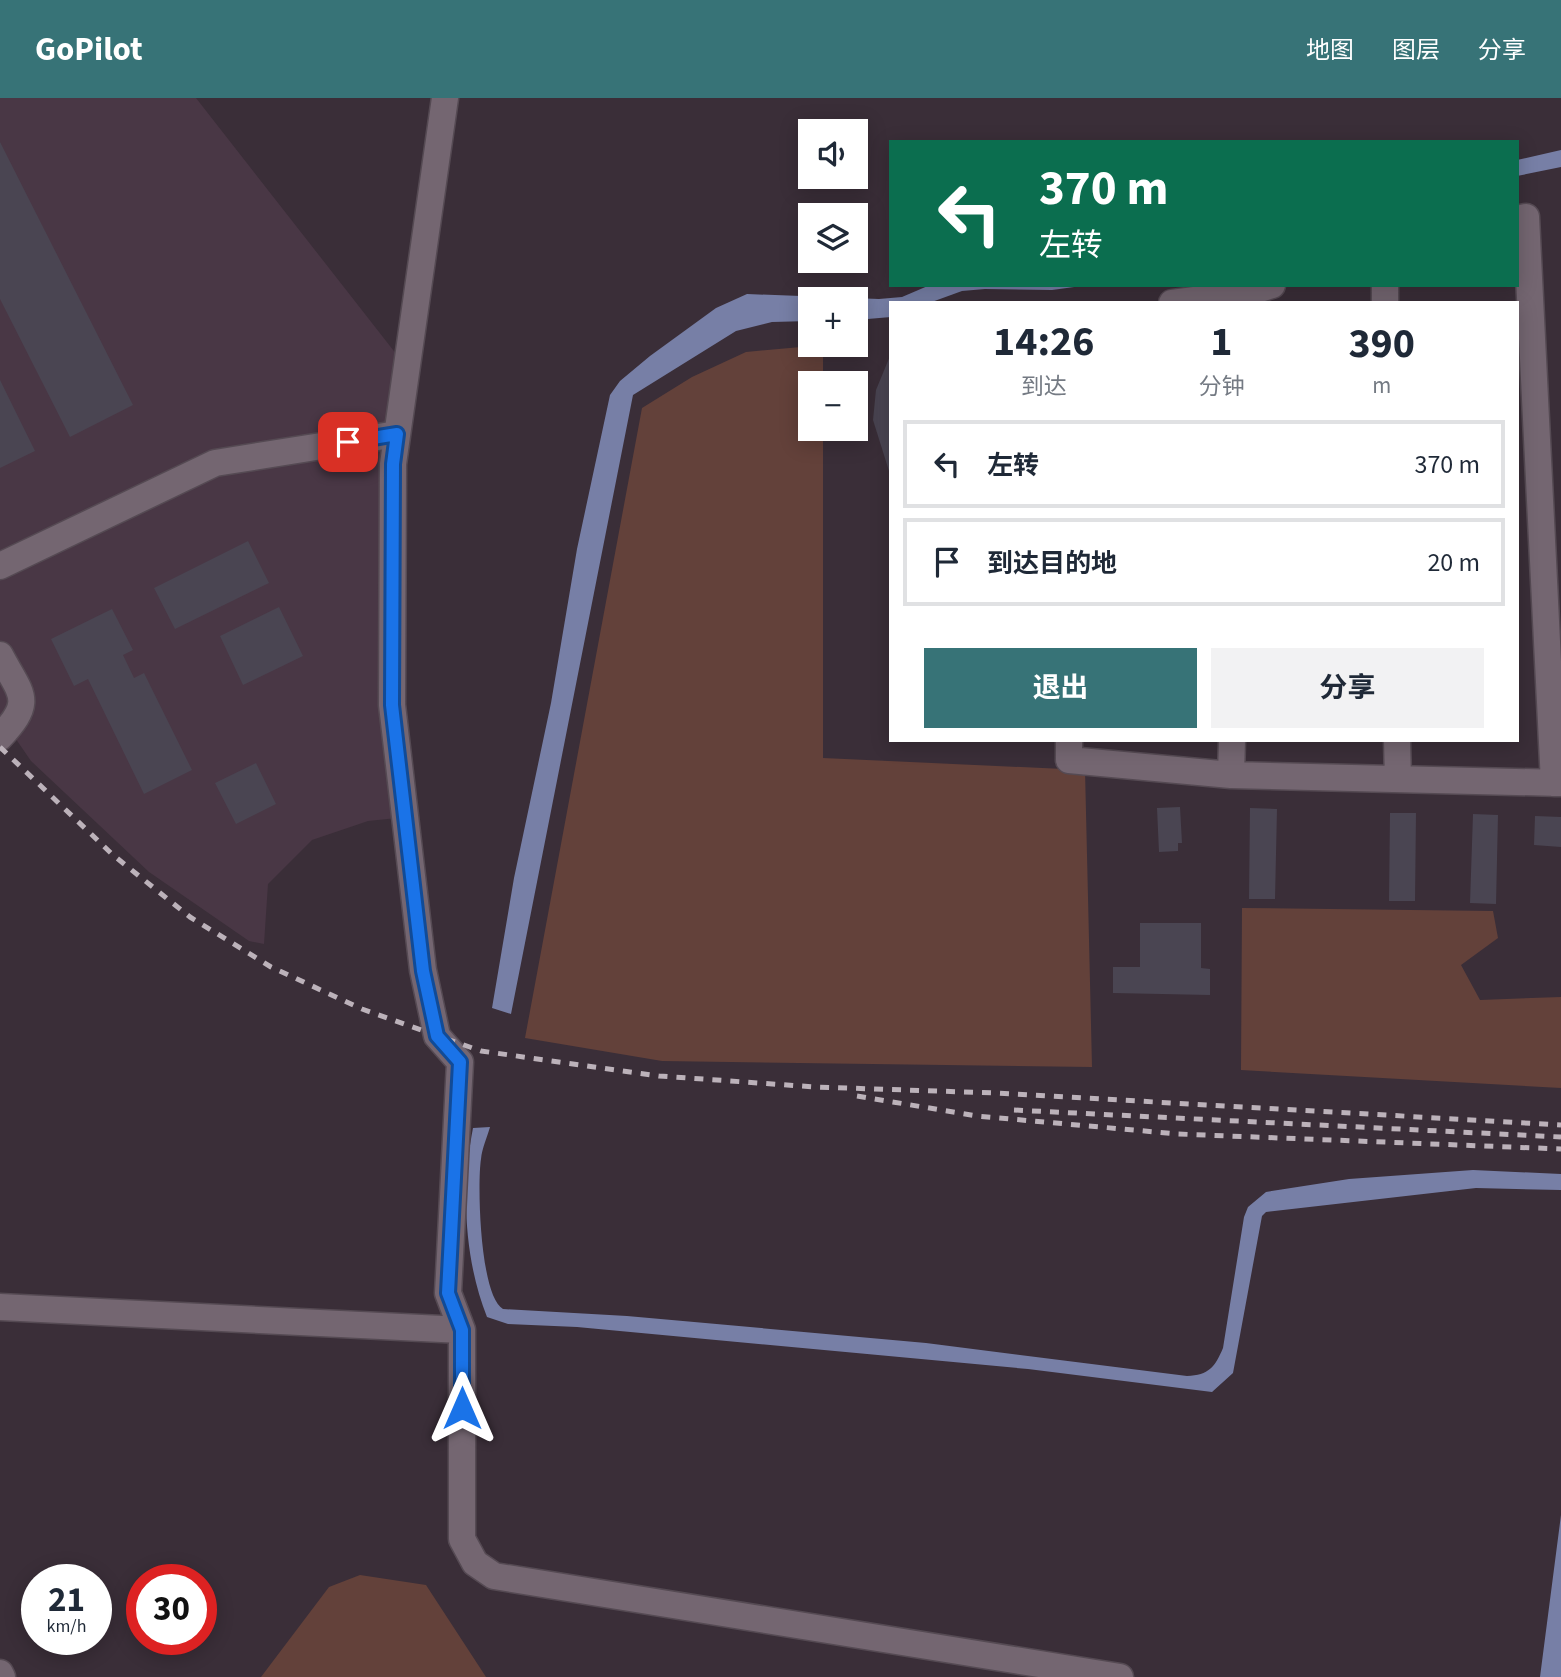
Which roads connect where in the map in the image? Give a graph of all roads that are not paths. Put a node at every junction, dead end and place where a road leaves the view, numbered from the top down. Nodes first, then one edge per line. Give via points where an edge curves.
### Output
1 (445, 98) edge
2 (1519, 219) edge
3 (1268, 287) edge
4 (1247, 298) edge
5 (1202, 301) edge
6 (397, 434) junction
7 (0, 566) edge
8 (0, 655) edge
9 (0, 737) edge
10 (1069, 742) edge
11 (1232, 742) edge
12 (1397, 742) edge
13 (1231, 775) junction
14 (1398, 779) junction
15 (1557, 783) edge
16 (0, 1307) edge
17 (462, 1330) junction
18 (1120, 1677) edge

1 - 6 street
2 - 15 street via 1526,217
3 - 4 street
4 - 5 street
6 - 7 street via 215,463
6 - 17 street via 392,705 423,971 437,1036 460,1062 448,1293
8 - 9 street via 23,706
10 - 13 street via 1069,760
11 - 13 street
12 - 14 street
13 - 14 street
14 - 15 street
16 - 17 street
17 - 18 street via 462,1539 475,1563 494,1576

